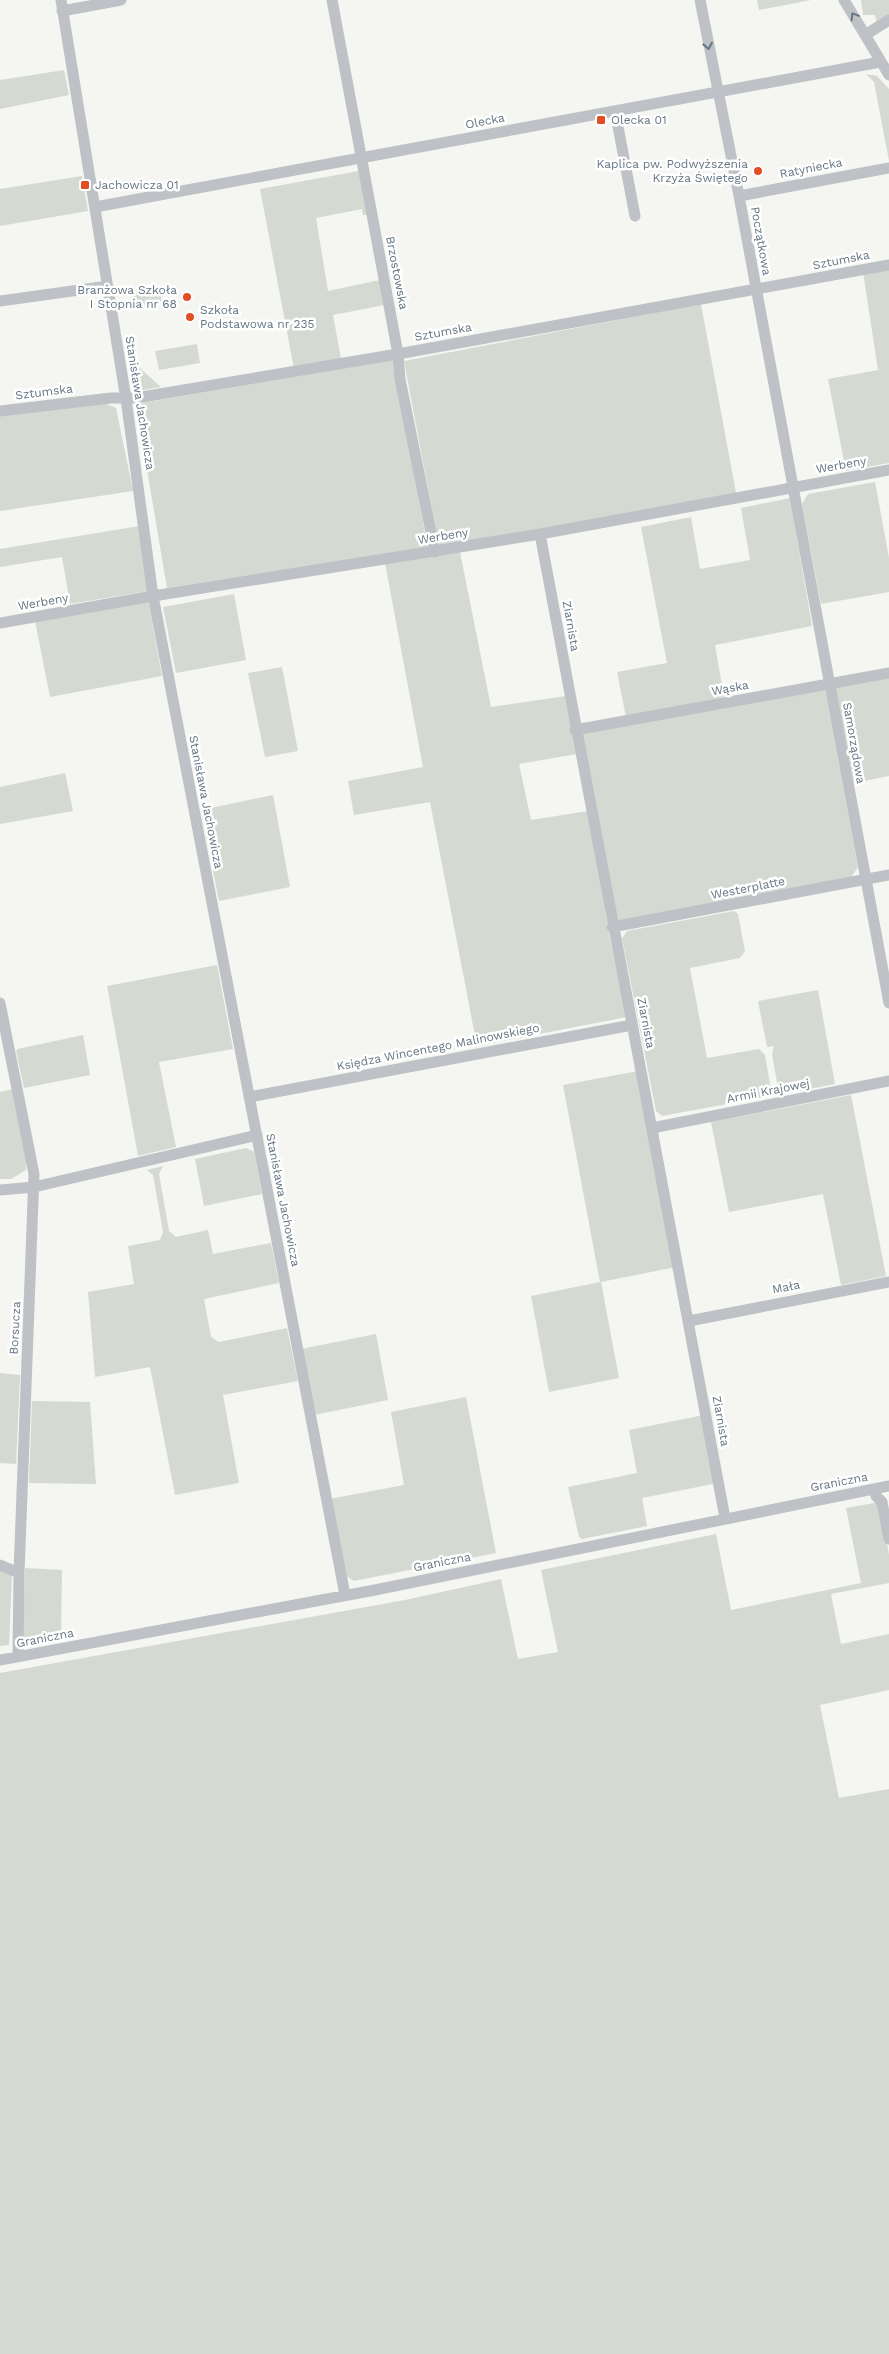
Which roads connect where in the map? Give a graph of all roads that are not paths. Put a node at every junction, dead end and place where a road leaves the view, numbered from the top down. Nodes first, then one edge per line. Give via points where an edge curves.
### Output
1 (121, 0) edge
2 (332, 0) edge
3 (700, 0) edge
4 (844, 0) edge
5 (62, 5) edge
6 (889, 20) edge
7 (865, 35) junction
8 (880, 62) junction
9 (889, 75) edge
10 (717, 92) junction
11 (615, 111) junction
12 (361, 158) junction
13 (889, 168) edge
14 (739, 196) junction
15 (95, 207) junction
16 (635, 216) dead end
17 (889, 265) edge
18 (108, 286) junction
19 (755, 290) junction
20 (0, 301) edge
21 (398, 354) junction
22 (126, 399) junction
23 (0, 411) edge
24 (889, 470) edge
25 (793, 488) junction
26 (540, 534) junction
27 (435, 552) junction
28 (153, 596) junction
29 (0, 623) edge
30 (889, 673) edge
31 (830, 684) junction
32 (575, 730) junction
33 (889, 875) edge
34 (865, 880) junction
35 (612, 927) junction
36 (0, 1003) edge
37 (889, 1003) edge
38 (632, 1025) junction
39 (889, 1081) edge
40 (249, 1097) junction
41 (652, 1128) junction
42 (257, 1135) junction
43 (34, 1187) junction
44 (0, 1190) edge
45 (889, 1282) edge
46 (689, 1321) junction
47 (889, 1486) edge
48 (875, 1489) junction
49 (725, 1518) junction
50 (889, 1539) edge
51 (0, 1565) edge
52 (19, 1573) junction
53 (345, 1595) junction
54 (18, 1657) junction
55 (0, 1660) edge

1 - 5 street
2 - 12 street, Brzostowska
3 -> 10 street, Początkowa
7 -> 4 street
5 - 15 street, Stanisława Jachowicza
6 - 7 street
7 - 8 street
8 - 9 street
8 - 10 street, Olecka
10 - 11 street, Olecka
10 - 14 street, Początkowa
11 - 12 street, Olecka
11 - 16 street
12 - 15 street, Olecka
12 - 21 street, Brzostowska
13 - 14 street, Ratyniecka
14 - 19 street, Początkowa
15 - 18 street, Stanisława Jachowicza
17 - 19 street, Sztumska
18 - 20 street
18 - 22 street, Stanisława Jachowicza
19 - 21 street, Sztumska
19 - 25 street, Początkowa
21 - 22 street, Sztumska
21 - 27 street, Brzostowska via 400,379
22 - 23 street, Sztumska
22 - 28 street, Stanisława Jachowicza
24 - 25 street, Werbeny
25 - 26 street, Werbeny
25 - 31 street, Samorządowa
26 - 27 street, Werbeny
26 - 32 street, Ziarnista
27 - 28 street, Werbeny
28 - 29 street, Werbeny
28 - 40 street, Stanisława Jachowicza
30 - 31 street, Wąska
31 - 32 street, Wąska
31 - 34 street, Samorządowa
32 - 35 street, Ziarnista
33 - 34 street, Westerplatte
34 - 35 street, Westerplatte
34 - 37 street, Samorządowa
35 - 38 street, Ziarnista
36 - 43 street, Borsucza
38 - 40 street, Księdza Wincentego Malinowskiego
38 - 41 street, Ziarnista
39 - 41 street, Armii Krajowej
40 - 42 street, Stanisława Jachowicza
41 - 46 street, Ziarnista
42 - 43 street
42 - 53 street, Stanisława Jachowicza
43 - 44 street
43 - 52 street, Borsucza
45 - 46 street, Mała
46 - 49 street, Ziarnista
47 - 48 street, Graniczna
48 - 49 street, Graniczna
48 - 50 street via 882,1502
49 - 53 street, Graniczna
51 - 52 street
52 - 54 street, Borsucza
53 - 54 street, Graniczna
54 - 55 street, Graniczna

